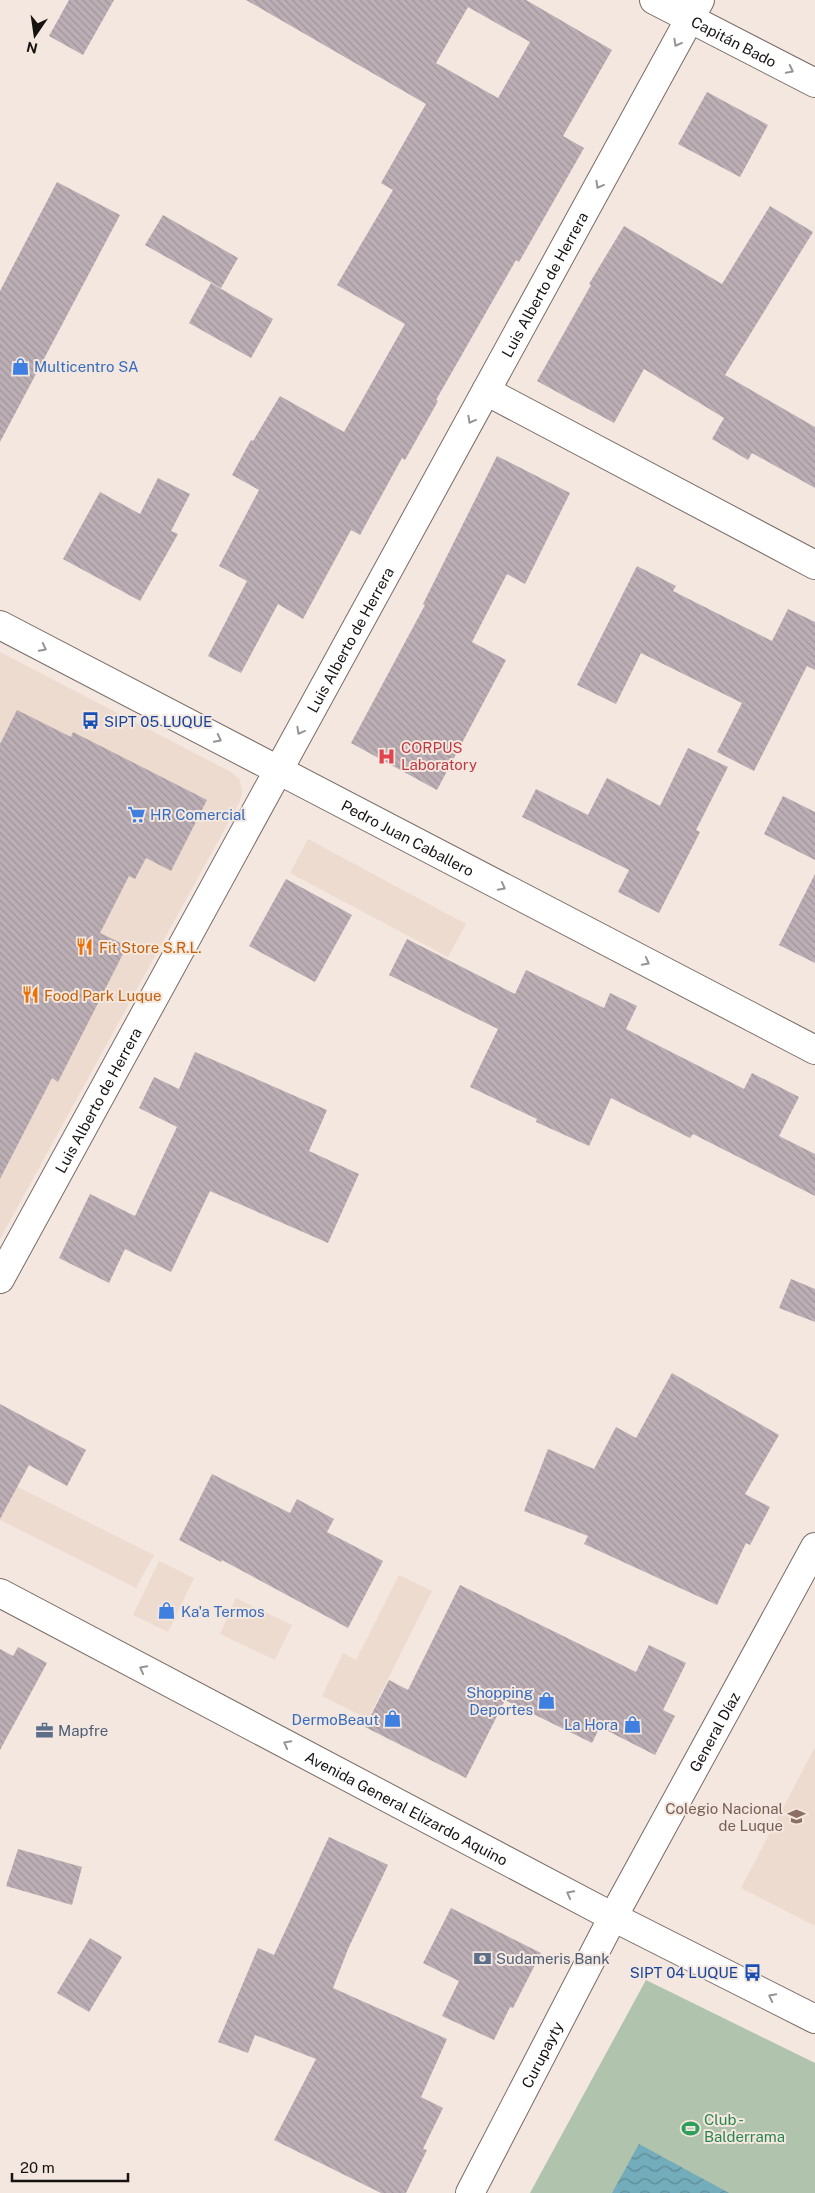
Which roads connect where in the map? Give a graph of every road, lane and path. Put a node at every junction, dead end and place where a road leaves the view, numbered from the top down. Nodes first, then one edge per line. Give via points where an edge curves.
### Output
1 (654, 0) edge
2 (695, 9) edge
3 (815, 83) edge
4 (486, 391) junction
5 (815, 565) edge
6 (0, 625) edge
7 (278, 770) junction
8 (815, 1050) edge
9 (0, 1279) edge
10 (815, 1547) edge
11 (0, 1593) edge
12 (613, 1917) junction
13 (815, 2019) edge
14 (470, 2193) edge

1 - 2 street, Capitán Bado
2 -> 3 street, Capitán Bado
2 -> 4 street, Luis Alberto de Herrera
4 - 5 street
4 -> 7 street, Luis Alberto de Herrera
6 -> 7 street, Pedro Juan Caballero
7 -> 8 street, Pedro Juan Caballero
7 - 9 street, Luis Alberto de Herrera
10 - 12 street, General Díaz
12 -> 11 street, Avenida General Elizardo Aquino
13 -> 12 street, Avenida General Elizardo Aquino
12 - 14 street, Curupayty

